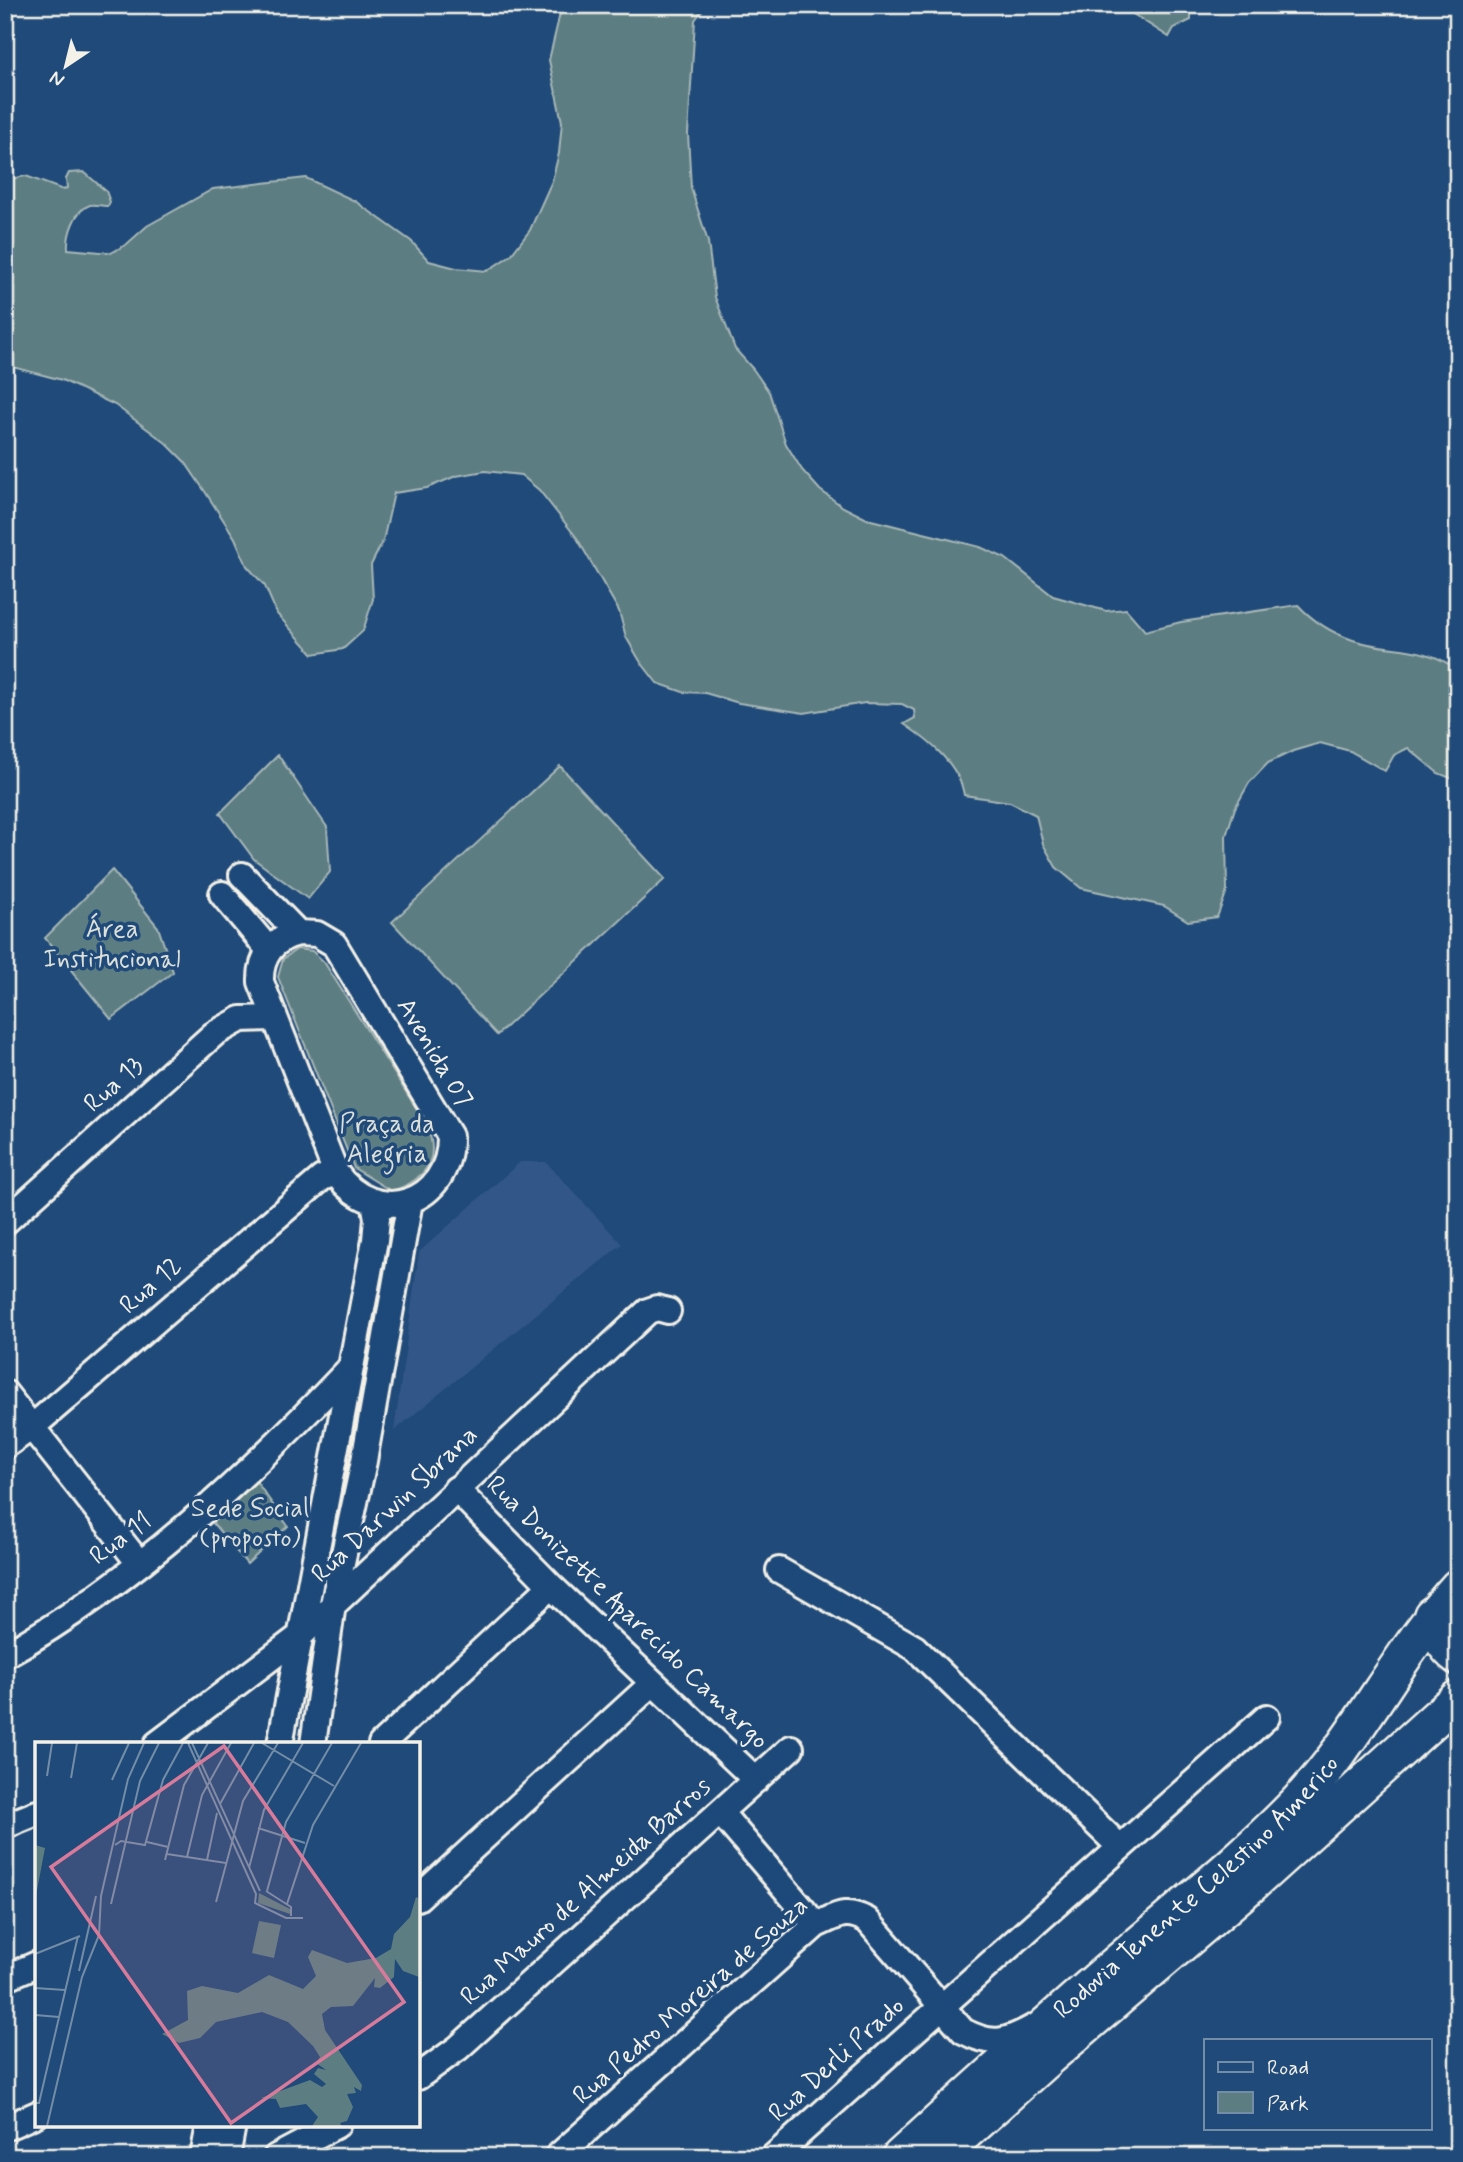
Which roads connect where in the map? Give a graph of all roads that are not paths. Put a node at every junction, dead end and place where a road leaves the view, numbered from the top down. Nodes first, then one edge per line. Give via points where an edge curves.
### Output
1 (242, 875) dead end
2 (222, 894) dead end
3 (298, 933) junction
4 (270, 950) junction
5 (274, 1018) junction
6 (336, 1173) junction
7 (410, 1201) junction
8 (374, 1202) junction
9 (5, 1222) edge
10 (668, 1311) dead end
11 (352, 1367) junction
12 (5, 1393) edge
13 (304, 1416) junction
14 (31, 1428) junction
15 (340, 1431) junction
16 (5, 1446) edge
17 (456, 1489) junction
18 (139, 1563) junction
19 (779, 1570) dead end
20 (551, 1586) junction
21 (1458, 1587) edge
22 (333, 1604) junction
23 (1432, 1615) junction
24 (300, 1636) junction
25 (5, 1655) edge
26 (1458, 1657) edge
27 (653, 1684) junction
28 (1458, 1698) edge
29 (1267, 1717) dead end
30 (159, 1742) edge
31 (280, 1742) edge
32 (313, 1742) edge
33 (383, 1742) edge
34 (791, 1748) dead end
35 (755, 1780) junction
36 (720, 1812) junction
37 (35, 1814) edge
38 (5, 1826) edge
39 (1120, 1847) junction
40 (420, 1896) edge
41 (816, 1925) junction
42 (35, 1965) edge
43 (5, 1978) edge
44 (940, 2008) junction
45 (1062, 2010) junction
46 (420, 2076) edge
47 (35, 2115) edge
48 (5, 2127) edge
49 (209, 2127) edge
50 (233, 2127) edge
51 (333, 2127) edge
52 (203, 2157) edge
53 (227, 2157) edge
54 (276, 2157) edge
55 (557, 2157) edge
56 (773, 2157) edge
57 (900, 2157) edge
58 (938, 2157) edge

1 - 3 street
2 - 4 street
3 - 4 street via 279,940
3 - 7 street, Avenida 07 via 317,934 334,944 450,1136 448,1159 438,1181
4 - 5 street via 262,963 261,982
5 - 6 street
5 - 9 street, Rua 13 via 241,1019 214,1034
6 - 8 street via 352,1191
6 - 14 street, Rua 12 via 322,1178
7 - 8 street
7 - 22 street via 364,1461
8 - 11 street via 375,1240
10 - 17 street, Rua Darwin Sbrana via 648,1311
11 - 13 street, Rua 11
11 - 15 street
12 - 14 street
13 - 15 street via 321,1409 332,1413
13 - 18 street, Rua 11 via 189,1525
14 - 16 street, Rua 12
14 - 18 street
15 - 24 street
17 - 20 street, Rua Donizette Aparecido Camargo
17 - 22 street, Rua Darwin Sbrana
18 - 25 street, Rua 11
19 - 39 street via 915,1648
20 - 27 street, Rua Donizette Aparecido Camargo
20 - 33 street
21 - 23 highway, Rodovia Tenente Celestino Americo
22 - 24 street, Rua Darwin Sbrana
22 - 32 street
23 - 26 highway via 1438,1635
23 - 45 highway, Rodovia Tenente Celestino Americo via 1346,1743 1296,1803
24 - 30 street, Rua Darwin Sbrana
24 - 31 street
27 - 35 street, Rua Donizette Aparecido Camargo
27 - 40 street
28 - 58 highway, Rodovia Tenente Celestino Americo
29 - 39 street, Rua Derli Prado
34 - 35 street, Rua Mauro de Almeida Barros
35 - 36 street, Rua Mauro de Almeida Barros
36 - 41 street
36 - 46 street, Rua Mauro de Almeida Barros via 458,2048
37 - 38 street
39 - 44 street, Rua Derli Prado
41 - 44 street, Rua Pedro Moreira de Souza via 842,1913 867,1920
41 - 55 street, Rua Pedro Moreira de Souza
42 - 43 street
44 - 45 street, Rua Pedro Moreira de Souza via 963,2031 997,2042
44 - 56 street, Rua Derli Prado
45 - 57 highway, Rodovia Tenente Celestino Americo
47 - 48 street
49 - 52 street
50 - 53 street
51 - 54 street

